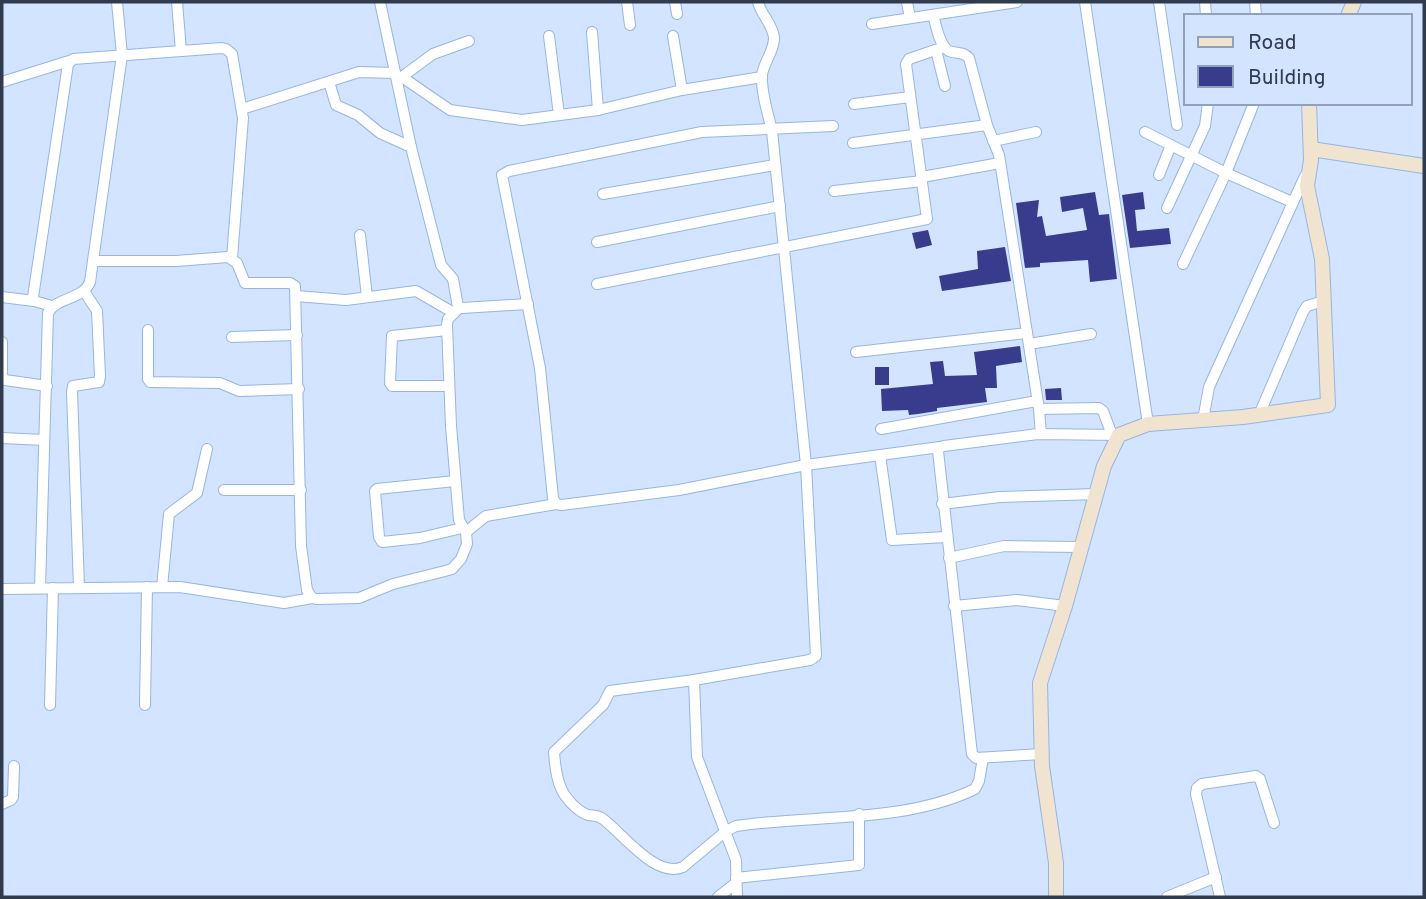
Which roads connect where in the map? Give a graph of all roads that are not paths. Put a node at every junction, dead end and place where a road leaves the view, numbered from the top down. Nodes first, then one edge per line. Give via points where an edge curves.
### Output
1 (117, 2) edge
2 (177, 2) edge
3 (380, 2) edge
4 (627, 2) edge
5 (675, 2) edge
6 (758, 2) edge
7 (907, 2) edge
8 (1017, 2) edge
9 (1085, 2) edge
10 (1159, 2) edge
11 (979, 5) edge
12 (939, 10) edge
13 (677, 14) dead end
14 (910, 18) junction
15 (872, 23) dead end
16 (630, 25) dead end
17 (592, 32) dead end
18 (548, 36) dead end
19 (673, 36) dead end
20 (468, 41) dead end
21 (940, 49) junction
22 (181, 51) junction
23 (122, 55) junction
24 (68, 61) junction
25 (762, 76) junction
26 (398, 77) junction
27 (2, 82) edge
28 (329, 82) junction
29 (945, 86) dead end
30 (682, 90) junction
31 (910, 97) junction
32 (855, 104) dead end
33 (1208, 105) edge
34 (1253, 105) edge
35 (1308, 105) edge
36 (242, 109) junction
37 (598, 110) junction
38 (559, 115) junction
39 (987, 125) junction
40 (1178, 125) dead end
41 (833, 127) dead end
42 (772, 131) junction
43 (1036, 132) dead end
44 (1145, 132) dead end
45 (916, 133) junction
46 (993, 141) junction
47 (853, 143) dead end
48 (1171, 145) junction
49 (411, 147) junction
50 (1311, 149) junction
51 (1192, 155) junction
52 (1000, 163) junction
53 (775, 165) junction
54 (1424, 166) edge
55 (1310, 168) junction
56 (1226, 173) junction
57 (1159, 175) dead end
58 (922, 179) junction
59 (834, 191) dead end
60 (603, 194) dead end
61 (1292, 202) junction
62 (780, 206) junction
63 (1167, 208) dead end
64 (360, 235) dead end
65 (597, 242) dead end
66 (784, 246) junction
67 (232, 258) junction
68 (93, 261) junction
69 (1183, 264) dead end
70 (597, 284) dead end
71 (84, 291) junction
72 (296, 296) junction
73 (367, 297) junction
74 (2, 298) edge
75 (34, 301) junction
76 (1324, 302) junction
77 (528, 304) junction
78 (52, 306) junction
79 (456, 310) junction
80 (148, 330) dead end
81 (447, 330) junction
82 (1091, 334) dead end
83 (298, 335) junction
84 (232, 337) dead end
85 (1028, 339) junction
86 (2, 342) edge
87 (856, 352) dead end
88 (2, 374) edge
89 (47, 386) junction
90 (449, 386) junction
91 (299, 389) junction
92 (1038, 405) junction
93 (1259, 415) junction
94 (1203, 420) junction
95 (1149, 425) junction
96 (881, 429) dead end
97 (1041, 435) junction
98 (1116, 435) junction
99 (2, 439) edge
100 (44, 440) junction
101 (940, 447) junction
102 (207, 449) dead end
103 (880, 455) junction
104 (806, 465) junction
105 (455, 481) junction
106 (224, 491) dead end
107 (301, 491) junction
108 (1097, 494) junction
109 (556, 504) junction
110 (943, 504) junction
111 (464, 530) junction
112 (946, 537) junction
113 (1080, 547) junction
114 (948, 558) junction
115 (79, 587) junction
116 (147, 587) junction
117 (162, 587) junction
118 (40, 588) junction
119 (53, 588) junction
120 (2, 589) edge
121 (312, 598) junction
122 (954, 606) junction
123 (1065, 606) junction
124 (694, 680) junction
125 (50, 705) dead end
126 (145, 705) dead end
127 (1042, 754) junction
128 (983, 758) junction
129 (14, 766) dead end
130 (2, 804) edge
131 (859, 814) junction
132 (1274, 823) dead end
133 (726, 831) junction
134 (1216, 877) junction
135 (736, 881) junction
136 (718, 897) edge
137 (737, 897) edge
138 (1056, 897) edge
139 (1167, 897) edge
140 (1220, 897) edge

1 - 23 street
2 - 22 street
3 - 26 street
4 - 16 street
5 - 13 street
6 - 25 street via 774,40
7 - 14 street
8 - 11 street
9 - 95 street
10 - 40 street
11 - 12 street
12 - 14 street
12 - 21 street
14 - 15 street
17 - 37 street
18 - 38 street
19 - 30 street
20 - 26 street via 433,54
21 - 29 street
21 - 31 street via 907,61
21 - 39 street via 969,58
22 - 23 street
22 - 36 street via 229,51
23 - 24 street
23 - 68 street
24 - 27 street
24 - 75 street
25 - 30 street
25 - 42 street
26 - 28 street via 359,72
26 - 38 street via 454,112 510,119
26 - 49 street
28 - 36 street
28 - 49 street via 336,104
30 - 37 street
31 - 32 street
31 - 45 street
33 - 51 street via 1205,126
34 - 56 street
35 - 50 street
36 - 67 street
37 - 38 street
39 - 45 street
39 - 46 street
41 - 42 street
42 - 53 street
42 - 77 street via 702,132 505,173 502,178
43 - 46 street
44 - 48 street
45 - 47 street
45 - 58 street
46 - 52 street
48 - 51 street
48 - 57 street
49 - 79 street via 440,265 453,277
50 - 54 street
50 - 55 street
51 - 56 street
51 - 63 street
52 - 58 street
52 - 85 street
53 - 60 street
53 - 62 street
55 - 61 street
55 - 76 street via 1307,186 1322,260
56 - 61 street
56 - 69 street
58 - 59 street
58 - 66 street via 926,220
61 - 94 street via 1209,387
62 - 65 street
62 - 66 street
64 - 73 street
66 - 70 street
66 - 104 street
67 - 68 street
67 - 72 street via 246,283 293,284
68 - 71 street
71 - 78 street
71 - 115 street via 97,311 100,376 94,385 73,386 72,392
72 - 73 street
72 - 83 street
73 - 79 street via 416,291
74 - 75 street
75 - 78 street
76 - 93 street via 1307,306 1303,312
76 - 93 street via 1328,405
77 - 79 street
77 - 109 street
78 - 89 street via 48,313
79 - 81 street
80 - 91 street via 150,382 220,383 239,391
81 - 90 street
81 - 90 street via 392,336 390,383
82 - 85 street
83 - 84 street
83 - 91 street
85 - 87 street
85 - 92 street
86 - 88 street
88 - 89 street via 5,380
89 - 100 street
90 - 105 street
91 - 107 street
92 - 96 street
92 - 97 street
92 - 98 street via 1099,408
93 - 94 street
94 - 95 street
95 - 98 street
97 - 98 street
97 - 101 street
98 - 108 street
99 - 100 street
100 - 118 street
101 - 103 street
101 - 110 street
102 - 117 street via 198,491 169,514
103 - 104 street
103 - 112 street via 892,540
104 - 109 street via 680,490
104 - 124 street via 816,656
105 - 111 street
105 - 111 street via 377,489 379,537 382,542
106 - 107 street
107 - 121 street via 301,546
108 - 110 street
108 - 113 street
109 - 111 street via 486,516
110 - 112 street
111 - 121 street via 467,544 452,569 359,598
112 - 114 street
113 - 114 street via 1004,546
113 - 123 street
114 - 122 street
115 - 116 street
115 - 119 street
116 - 117 street
116 - 126 street
117 - 121 street via 284,603
118 - 119 street
118 - 120 street
119 - 125 street
122 - 123 street via 1017,600
122 - 128 street via 972,754
123 - 127 street via 1040,683
124 - 133 street via 698,757
124 - 133 street via 610,691 603,705 554,751 560,786 573,804 586,814 602,817 663,869 683,867
127 - 128 street
127 - 138 street
128 - 131 street via 979,780 971,790 924,807
129 - 130 street via 13,797
131 - 133 street
131 - 135 street via 859,865
132 - 134 street via 1260,779 1255,776 1197,788
133 - 135 street via 736,860
134 - 139 street
134 - 140 street
135 - 136 street
135 - 137 street

